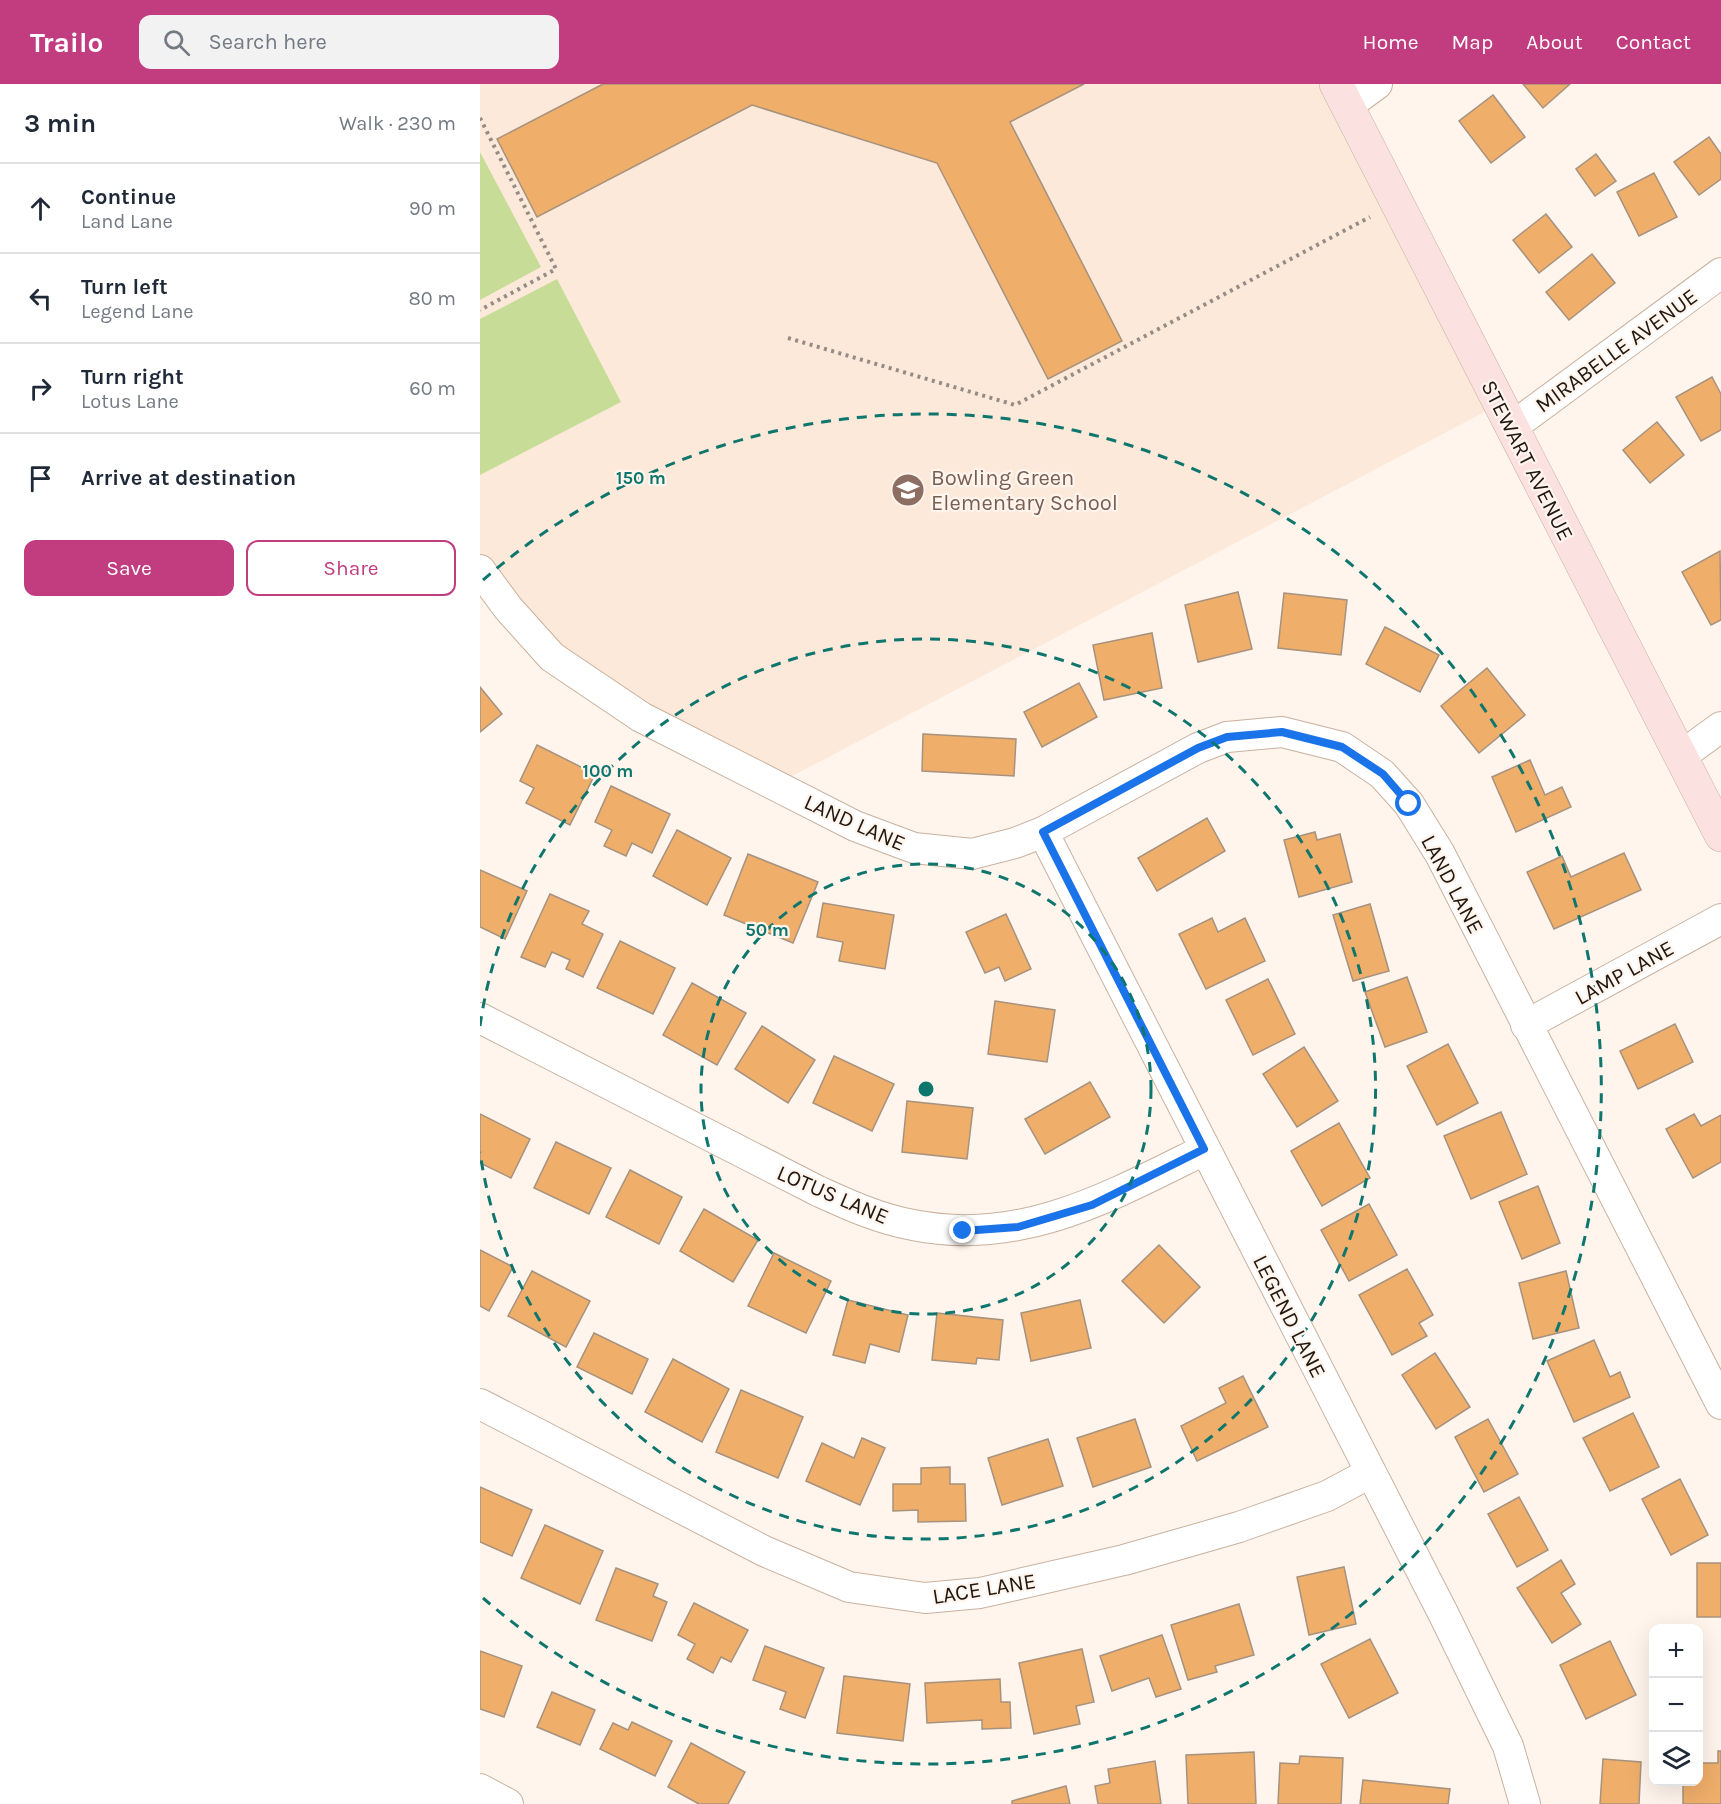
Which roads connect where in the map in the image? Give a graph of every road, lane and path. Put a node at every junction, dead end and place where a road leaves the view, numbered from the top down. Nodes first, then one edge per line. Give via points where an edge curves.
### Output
1 (1377, 84) edge
2 (1341, 95) edge
3 (480, 118) edge
4 (1397, 203) junction
5 (1721, 273) edge
6 (480, 310) edge
7 (788, 338) dead end
8 (1512, 427) junction
9 (480, 570) edge
10 (1721, 726) edge
11 (1681, 756) junction
12 (1043, 832) junction
13 (1721, 835) edge
14 (1721, 919) edge
15 (480, 1018) edge
16 (1526, 1025) junction
17 (1204, 1149) junction
18 (480, 1404) edge
19 (1721, 1404) edge
20 (1370, 1473) junction
21 (480, 1789) edge
22 (508, 1804) edge
23 (1525, 1804) edge

1 - 2 street
2 - 4 street, STEWART AVENUE
3 - 6 path via 556,269
4 - 7 path via 1015,405
4 - 8 street, STEWART AVENUE
5 - 8 street, MIRABELLE AVENUE
8 - 11 street, STEWART AVENUE
9 - 12 street, LAND LANE via 552,657 641,717 855,826 914,848 972,854
10 - 11 street
11 - 13 street, STEWART AVENUE
12 - 16 street, LAND LANE via 1198,748 1227,737 1282,732 1342,747 1383,774 1409,804 1440,854
12 - 17 street, LEGEND LANE
14 - 16 street, LAMP LANE
15 - 17 street, LOTUS LANE via 818,1191 870,1214 914,1226 963,1231 1018,1227 1092,1205
16 - 19 street, LAND LANE
17 - 20 street, LEGEND LANE
18 - 20 street, LACE LANE via 764,1551 849,1587 925,1598 980,1593 1124,1560 1239,1527 1327,1496
20 - 23 street, LEGEND LANE via 1508,1746
21 - 22 street

